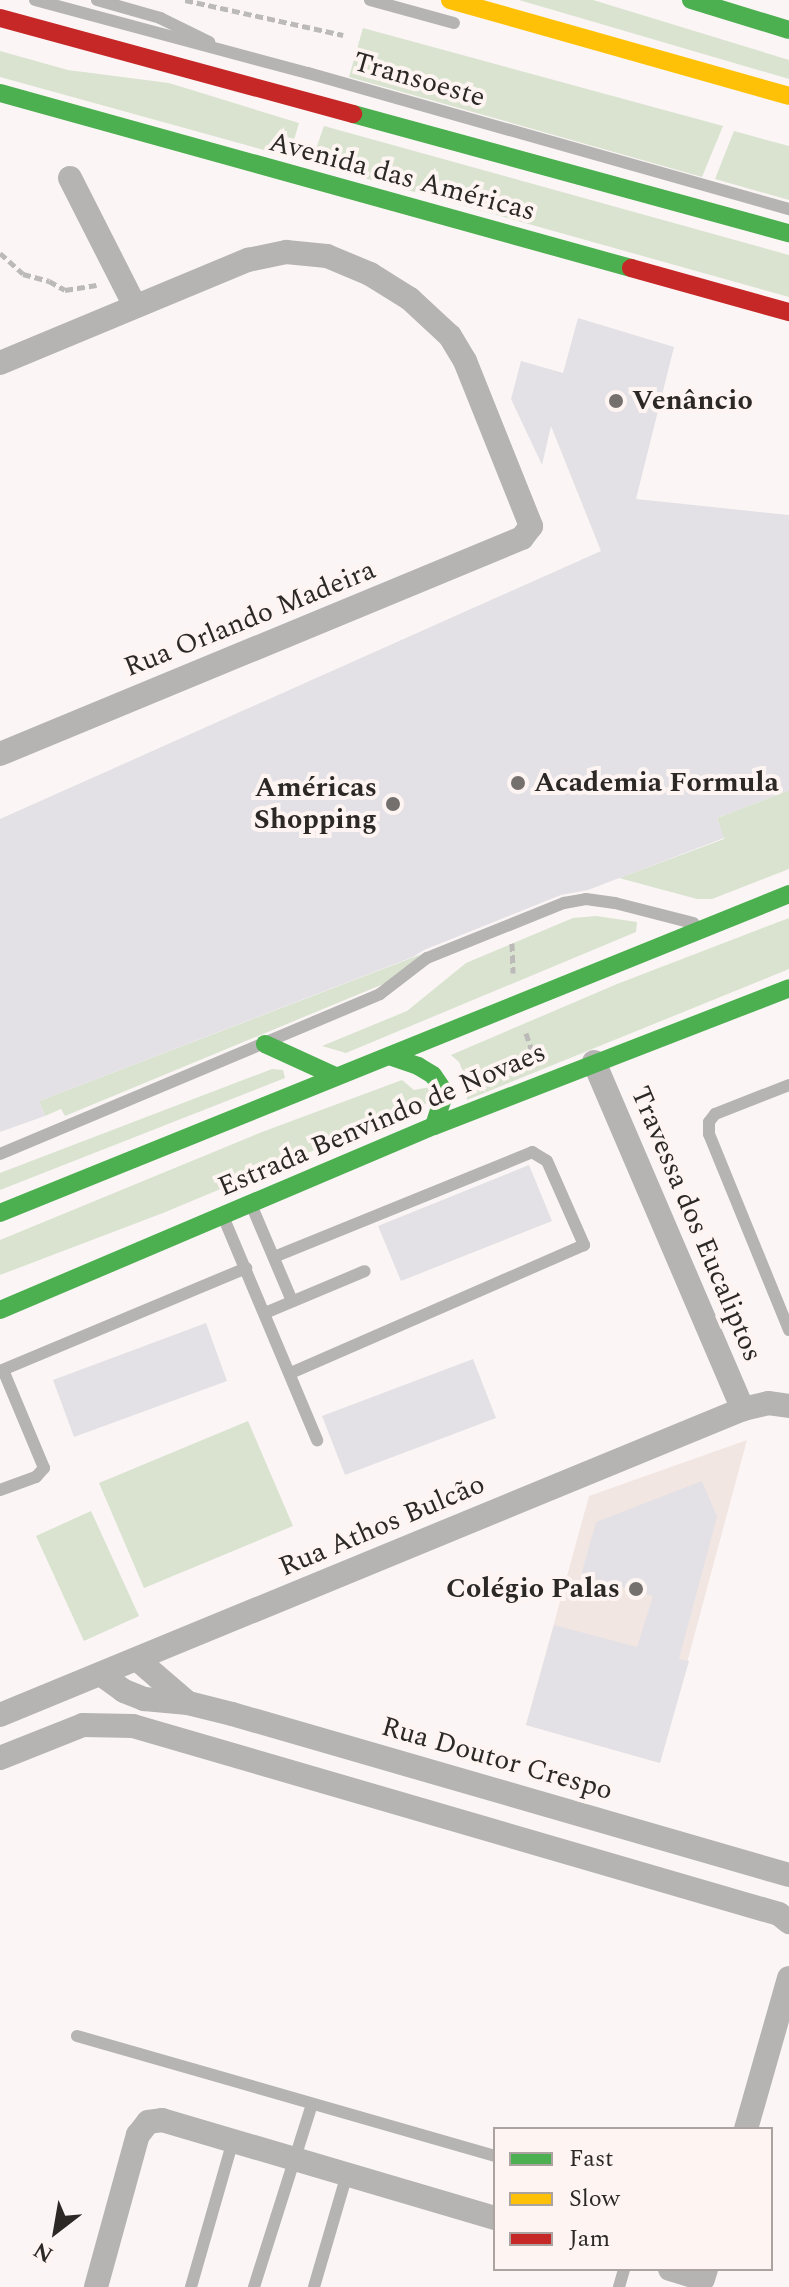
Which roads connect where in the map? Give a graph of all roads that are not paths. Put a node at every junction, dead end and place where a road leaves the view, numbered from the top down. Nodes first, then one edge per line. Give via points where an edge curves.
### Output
1 (35, 0) edge
2 (97, 0) edge
3 (370, 0) edge
4 (450, 0) edge
5 (691, 0) edge
6 (0, 18) edge
7 (466, 26) dead end
8 (789, 30) edge
9 (237, 55) junction
10 (0, 93) edge
11 (789, 96) edge
12 (70, 178) dead end
13 (789, 209) edge
14 (789, 233) edge
15 (135, 306) junction
16 (789, 312) edge
17 (0, 363) edge
18 (0, 754) edge
19 (789, 894) edge
20 (704, 926) junction
21 (789, 988) edge
22 (265, 1044) junction
23 (389, 1056) junction
24 (594, 1062) junction
25 (335, 1076) junction
26 (789, 1085) edge
27 (434, 1126) junction
28 (0, 1154) edge
29 (252, 1206) junction
30 (0, 1213) edge
31 (224, 1218) junction
32 (274, 1257) junction
33 (246, 1268) junction
34 (365, 1271) dead end
35 (292, 1301) junction
36 (0, 1310) edge
37 (265, 1313) junction
38 (789, 1330) edge
39 (2, 1371) edge
40 (291, 1373) junction
41 (789, 1406) edge
42 (743, 1409) junction
43 (317, 1440) dead end
44 (0, 1490) edge
45 (138, 1660) junction
46 (102, 1675) junction
47 (188, 1703) junction
48 (0, 1715) edge
49 (0, 1758) edge
50 (789, 1875) edge
51 (789, 1922) edge
52 (789, 1978) edge
53 (77, 2036) dead end
54 (312, 2104) junction
55 (747, 2127) edge
56 (233, 2141) junction
57 (493, 2155) edge
58 (296, 2158) junction
59 (347, 2174) junction
60 (493, 2217) edge
61 (677, 2271) edge
62 (703, 2278) edge
63 (96, 2287) edge
64 (191, 2287) edge
65 (254, 2287) edge
66 (314, 2287) edge

1 - 9 lane, Transoeste
2 - 9 lane via 160,18
3 - 7 lane
4 - 11 main road
5 - 8 main road
6 - 14 main road, Avenida das Américas
9 - 13 lane, Transoeste
10 - 16 main road, Avenida das Américas
12 - 15 street
15 - 17 street
15 - 18 street, Rua Orlando Madeira via 248,260 286,252 327,256 370,274 410,299 450,336 531,526 522,538
19 - 20 main road, Estrada Benvindo de Novaes
20 - 22 lane via 615,903 564,903 427,958 380,994
20 - 23 main road, Estrada Benvindo de Novaes
21 - 24 main road, Estrada Benvindo de Novaes
22 - 25 main road
22 - 28 lane
23 - 25 main road, Estrada Benvindo de Novaes
23 - 27 main road via 418,1066 441,1087
24 - 27 main road, Estrada Benvindo de Novaes
24 - 42 street, Travessa dos Eucaliptos
25 - 30 main road, Estrada Benvindo de Novaes
26 - 38 lane via 715,1114 709,1134
27 - 29 main road, Estrada Benvindo de Novaes
29 - 31 main road, Estrada Benvindo de Novaes
29 - 32 lane
31 - 33 lane
31 - 36 main road, Estrada Benvindo de Novaes
32 - 35 lane
32 - 40 lane via 532,1152 547,1161 584,1245
33 - 37 lane
33 - 39 lane
34 - 35 lane
35 - 37 lane
37 - 40 lane
39 - 44 lane via 44,1468 36,1477
40 - 43 lane
41 - 42 street, Rua Athos Bulcão via 768,1403
42 - 45 street, Rua Athos Bulcão
45 - 46 street, Rua Athos Bulcão
45 - 47 street, Rua Doutor Crespo
46 - 47 street, Rua Doutor Crespo via 144,1699
46 - 48 street, Rua Athos Bulcão
47 - 50 street, Rua Doutor Crespo
49 - 51 street via 83,1725 133,1726 779,1914
52 - 55 street
53 - 54 lane
54 - 57 lane
54 - 58 lane
56 - 58 street
56 - 63 street via 162,2120 148,2122 138,2135
56 - 64 lane
58 - 59 street
58 - 65 lane
59 - 60 street
59 - 66 lane
61 - 62 street

